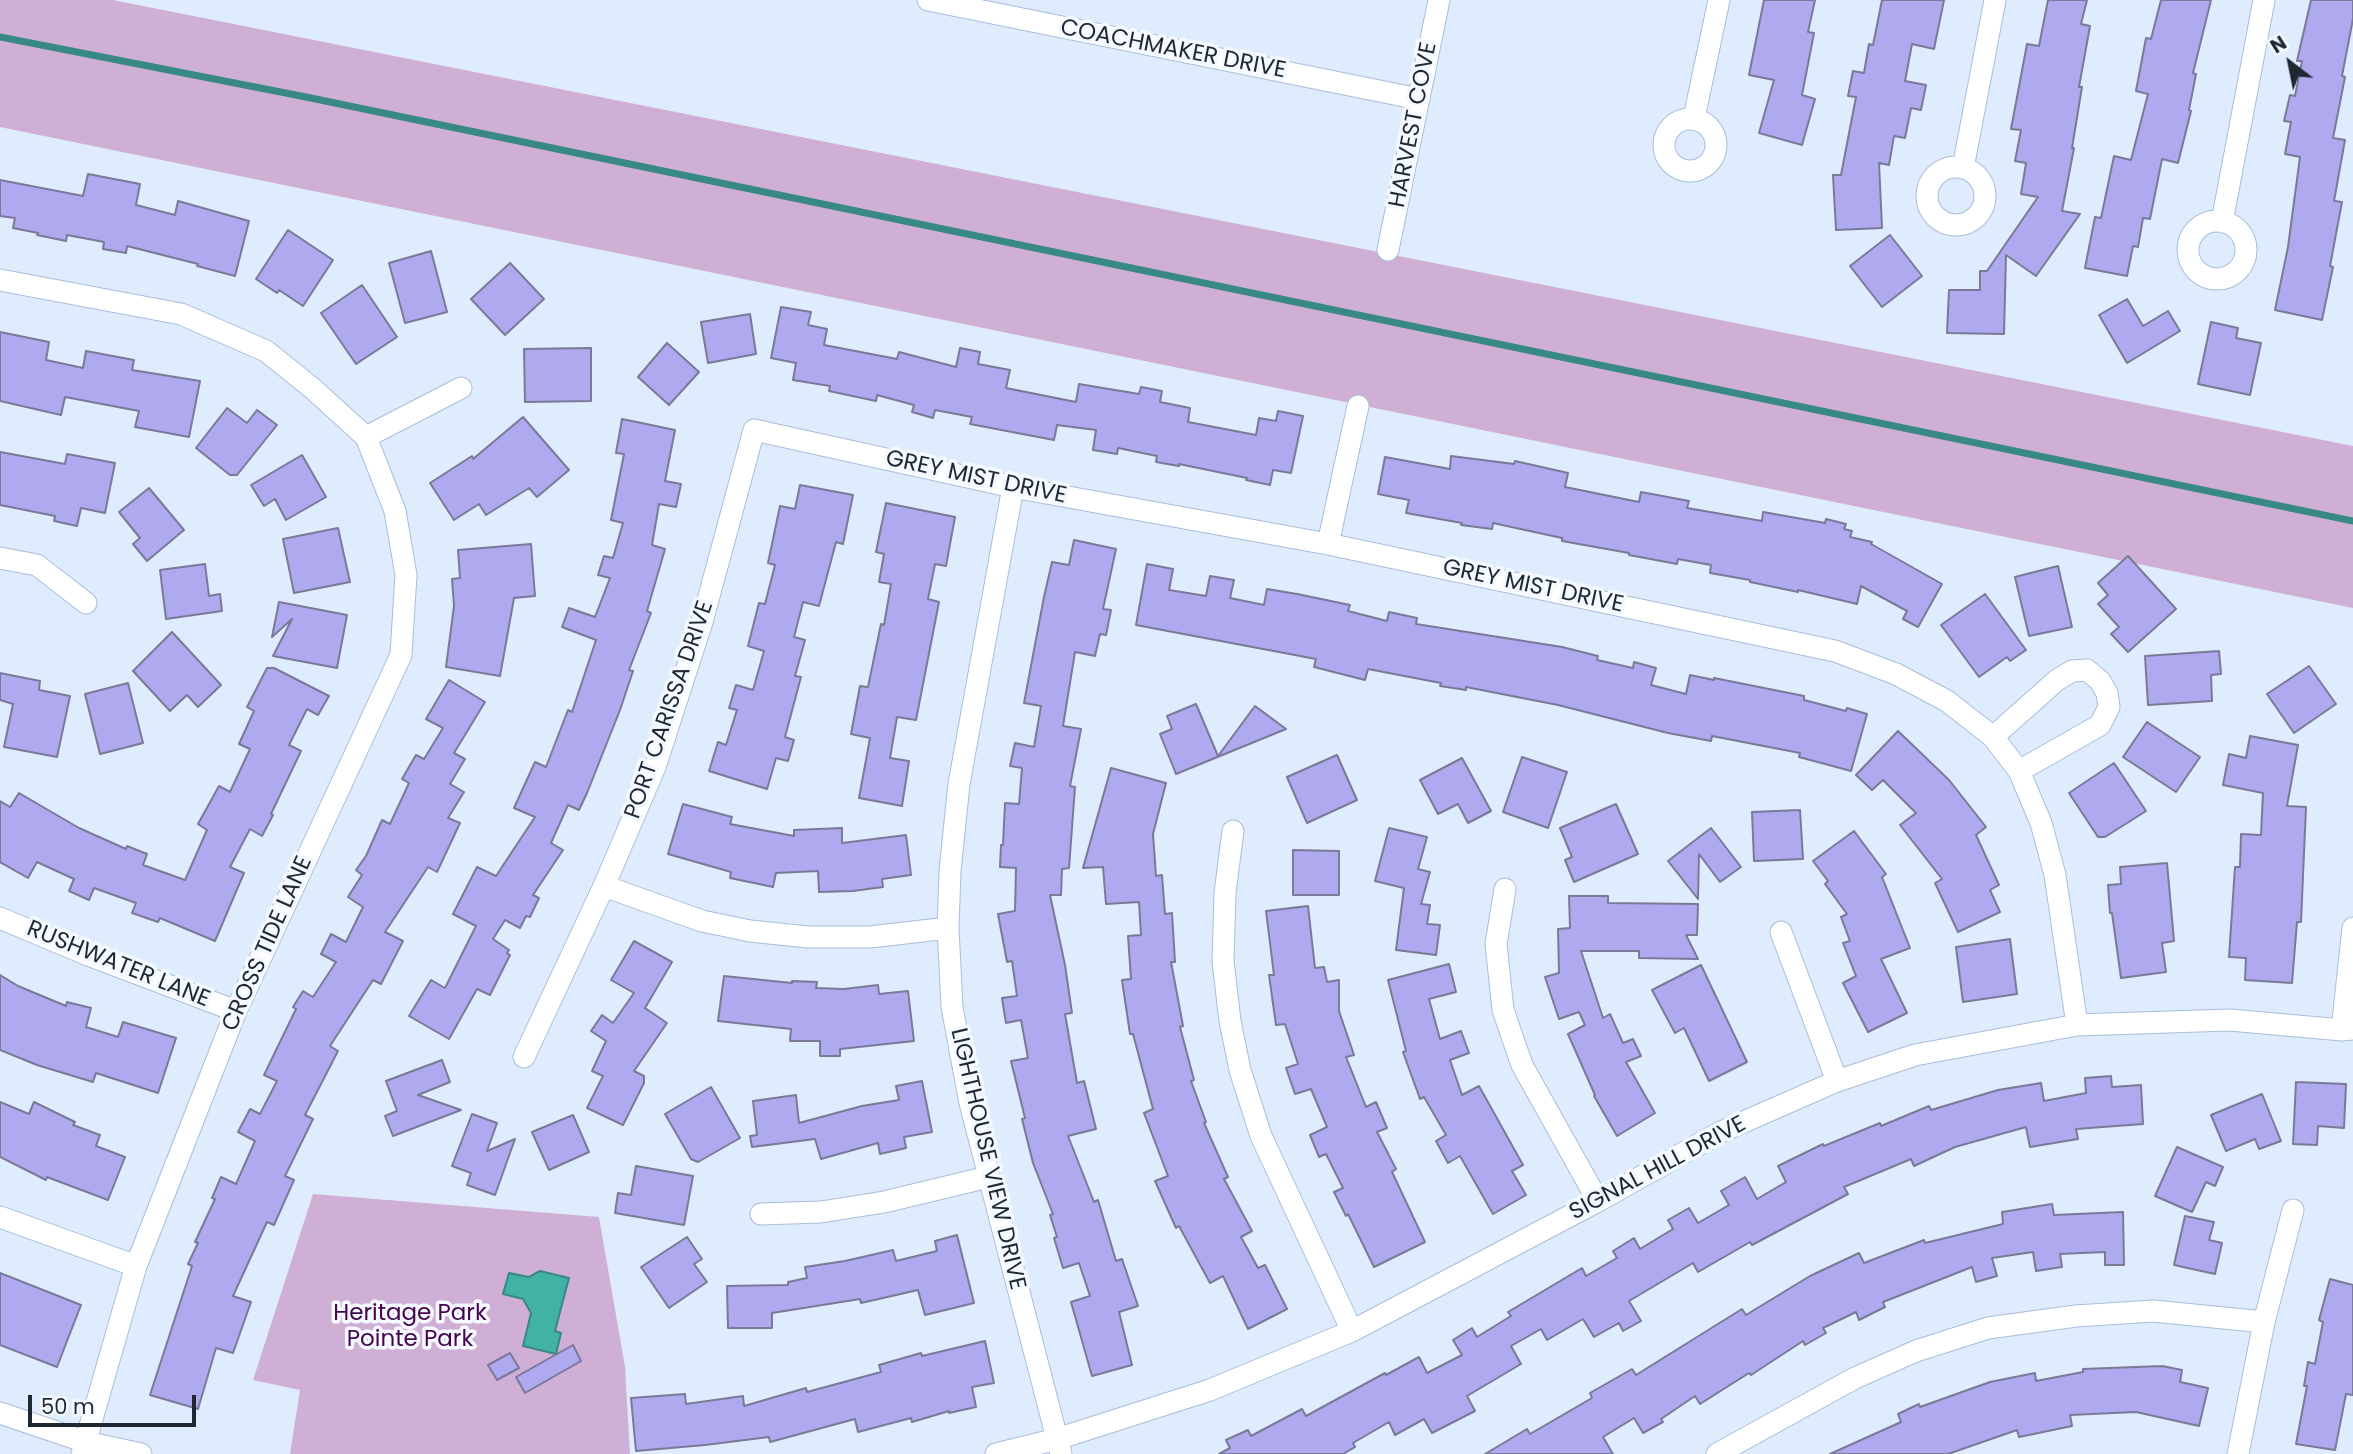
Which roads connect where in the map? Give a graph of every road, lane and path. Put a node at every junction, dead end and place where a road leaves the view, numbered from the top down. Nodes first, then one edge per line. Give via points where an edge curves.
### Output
1 (928, 0) edge
2 (1439, 0) edge
3 (1719, 0) edge
4 (1995, 0) edge
5 (2264, 0) edge
6 (1419, 99) junction
7 (1694, 118) dead end
8 (1963, 168) dead end
9 (2222, 222) dead end
10 (1388, 250) dead end
11 (0, 280) edge
12 (461, 388) dead end
13 (1359, 406) dead end
14 (754, 430) joint
15 (366, 437) junction
16 (1013, 487) junction
17 (1328, 544) junction
18 (0, 558) edge
19 (86, 603) dead end
20 (1993, 737) junction
21 (2019, 771) junction
22 (1233, 831) dead end
23 (604, 886) junction
24 (1506, 889) dead end
25 (0, 918) edge
26 (948, 928) junction
27 (2353, 928) edge
28 (1781, 932) dead end
29 (236, 1011) junction
30 (2077, 1024) junction
31 (2347, 1030) edge
32 (524, 1057) dead end
33 (1837, 1081) junction
34 (988, 1177) junction
35 (1598, 1201) junction
36 (2293, 1210) dead end
37 (761, 1214) dead end
38 (0, 1217) edge
39 (136, 1266) junction
40 (2264, 1322) junction
41 (1352, 1331) junction
42 (0, 1413) edge
43 (1059, 1446) edge
44 (84, 1448) edge
45 (141, 1454) edge
46 (996, 1454) edge
47 (1717, 1454) edge
48 (2238, 1454) edge

1 - 6 street, COACHMAKER DRIVE
2 - 6 street, HARVEST COVE
3 - 7 street
4 - 8 street
5 - 9 street
6 - 10 street, HARVEST COVE
11 - 15 street via 181,314 266,351
12 - 15 street
13 - 17 street
14 - 16 street, GREY MIST DRIVE
14 - 23 street, PORT CARISSA DRIVE via 702,622 655,767
15 - 29 street, CROSS TIDE LANE via 395,510 407,575 401,655
16 - 17 street, GREY MIST DRIVE
16 - 26 street, LIGHTHOUSE VIEW DRIVE via 959,784
17 - 20 street, GREY MIST DRIVE via 1835,651 1896,674 1947,701
18 - 19 street via 37,565
20 - 21 street, GREY MIST DRIVE
20 - 21 street via 2072,671 2087,670 2100,681 2109,707 2099,725
21 - 30 street, GREY MIST DRIVE via 2041,822 2055,875
22 - 41 street via 1223,961 1240,1070 1261,1136
23 - 26 street via 702,921 762,932 870,937
23 - 32 street, PORT CARISSA DRIVE
24 - 35 street via 1496,944 1503,1010 1522,1065
25 - 29 street, RUSHWATER LANE
26 - 34 street, LIGHTHOUSE VIEW DRIVE via 952,1007
27 - 31 street
28 - 33 street
29 - 39 street, CROSS TIDE LANE
30 - 31 street, SIGNAL HILL DRIVE via 2230,1020
30 - 33 street, SIGNAL HILL DRIVE via 1915,1055
33 - 35 street, SIGNAL HILL DRIVE via 1721,1132
34 - 37 street via 884,1202 821,1212
34 - 43 street, LIGHTHOUSE VIEW DRIVE
35 - 41 street, SIGNAL HILL DRIVE
36 - 40 street
38 - 39 street
39 - 44 street, CROSS TIDE LANE
40 - 47 street via 2153,1311 1988,1328 1916,1351 1855,1378
40 - 48 street
41 - 43 street, SIGNAL HILL DRIVE
42 - 44 street
43 - 46 street, SIGNAL HILL DRIVE
44 - 45 street

